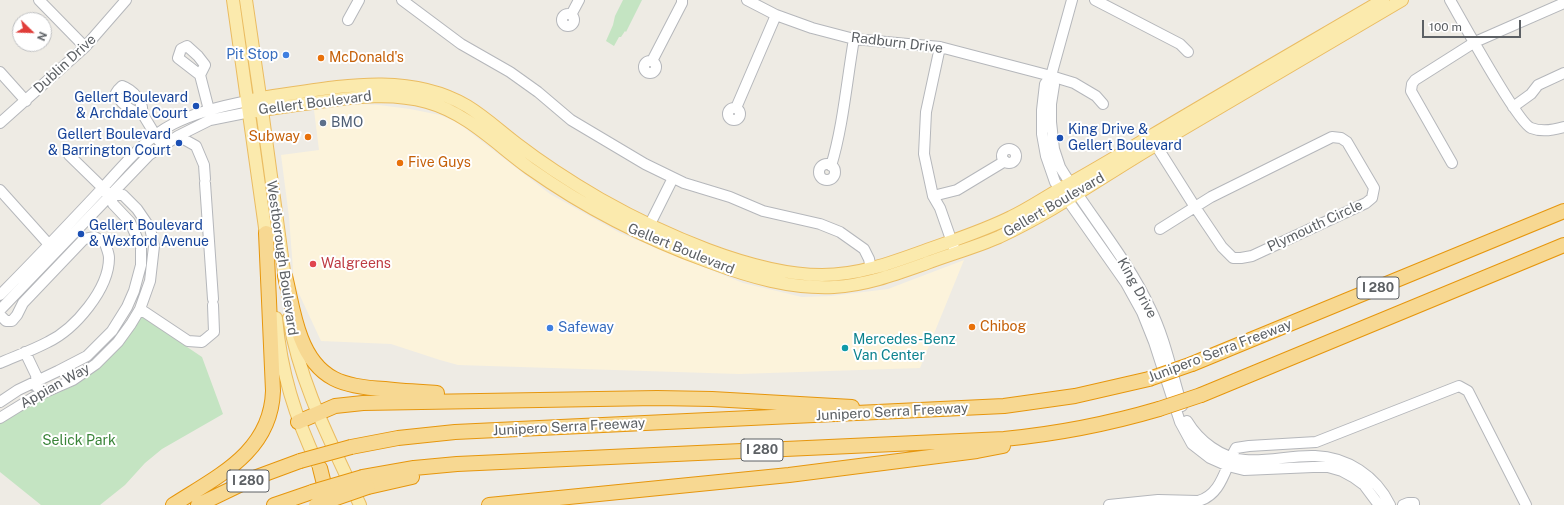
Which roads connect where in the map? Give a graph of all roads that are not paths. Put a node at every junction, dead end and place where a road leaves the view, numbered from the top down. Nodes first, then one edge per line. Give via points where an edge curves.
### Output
1 (39, 0) edge
2 (126, 0) edge
3 (233, 0) edge
4 (246, 0) edge
5 (359, 0) edge
6 (402, 0) edge
7 (579, 0) edge
8 (682, 0) edge
9 (747, 0) edge
10 (1072, 0) edge
11 (1095, 0) edge
12 (1383, 0) edge
13 (1402, 0) edge
14 (1450, 0) edge
15 (1564, 3) edge
16 (571, 15) dead end
17 (776, 15) junction
18 (348, 20) dead end
19 (854, 39) junction
20 (1475, 42) junction
21 (85, 47) junction
22 (940, 47) junction
23 (1188, 52) dead end
24 (652, 61) dead end
25 (0, 72) edge
26 (1564, 73) edge
27 (200, 75) dead end
28 (1051, 76) junction
29 (26, 101) junction
30 (261, 104) junction
31 (1103, 104) dead end
32 (249, 106) junction
33 (1513, 107) junction
34 (736, 108) dead end
35 (209, 110) junction
36 (142, 113) dead end
37 (0, 123) edge
38 (1564, 126) edge
39 (155, 136) junction
40 (178, 136) junction
41 (1153, 140) junction
42 (163, 145) junction
43 (70, 155) dead end
44 (1005, 161) dead end
45 (1452, 163) dead end
46 (831, 166) dead end
47 (673, 178) junction
48 (0, 190) edge
49 (106, 191) junction
50 (1069, 191) junction
51 (933, 196) junction
52 (1195, 207) junction
53 (1564, 211) edge
54 (1160, 229) dead end
55 (647, 230) junction
56 (266, 233) junction
57 (952, 241) junction
58 (1564, 246) edge
59 (53, 248) junction
60 (956, 253) junction
61 (871, 269) junction
62 (285, 276) junction
63 (0, 295) edge
64 (140, 309) junction
65 (0, 310) edge
66 (0, 316) edge
67 (25, 352) junction
68 (0, 363) edge
69 (37, 381) junction
70 (478, 400) junction
71 (0, 402) edge
72 (318, 413) junction
73 (871, 413) junction
74 (3, 416) edge
75 (298, 422) junction
76 (1103, 424) junction
77 (1229, 461) junction
78 (320, 468) junction
79 (314, 500) edge
80 (173, 505) edge
81 (198, 505) edge
82 (274, 505) edge
83 (329, 505) edge
84 (337, 505) edge
85 (360, 505) edge
86 (489, 505) edge
87 (1109, 505) edge
88 (1379, 505) edge
89 (1390, 505) edge
90 (1403, 505) edge
91 (1414, 505) edge
92 (1526, 505) edge

1 - 21 street
2 - 21 street, Dublin Drive
3 - 32 main road, Westborough Boulevard
4 - 30 main road, Westborough Boulevard
5 - 18 street
6 - 47 street via 461,44 510,72 571,120 644,164
7 - 16 street
8 - 24 street
9 - 17 street, Radburn Drive
10 - 28 street, King Drive
11 - 23 street via 1180,44
12 - 41 main road, Gellert Boulevard
13 - 41 main road, Gellert Boulevard
14 - 20 street
15 - 20 street
17 - 19 street, Radburn Drive
17 - 34 street
19 - 22 street, Radburn Drive
19 - 46 street
20 - 33 street
20 - 45 street via 1414,80 1412,84 1411,91
21 - 29 street, Dublin Drive
22 - 28 street, Radburn Drive
22 - 51 street via 926,112 924,154
25 - 29 street
26 - 33 street via 1538,85 1531,94
27 - 35 street
28 - 31 street, Radburn Drive via 1074,83 1096,96
28 - 50 street, King Drive via 1054,85 1051,122 1054,149
29 - 37 street, Dublin Drive
30 - 32 main road, Gellert Boulevard
30 - 55 main road, Gellert Boulevard via 369,84 402,85 434,92 468,107 556,172
30 - 62 main road, Westborough Boulevard
32 - 35 street, Gellert Boulevard
32 - 40 street, Gellert Boulevard via 210,120
32 - 56 main road, Westborough Boulevard
33 - 38 street via 1530,128 1540,130
35 - 39 street, Gellert Boulevard via 172,125
36 - 39 street
39 - 42 street
39 - 49 street, Gellert Boulevard via 133,156
40 - 42 street, Gellert Boulevard
40 - 64 street via 196,146 204,165 214,332 202,342 188,341
41 - 50 main road, Gellert Boulevard
41 - 52 street, Plymouth Circle
42 - 49 street, Gellert Boulevard
43 - 49 street
44 - 51 street via 957,190
47 - 55 street
47 - 61 street via 763,211 820,224 840,232 864,250
48 - 59 street
49 - 59 street, Gellert Boulevard
49 - 64 street, Appian Way via 123,195 150,228 154,246 150,280
49 - 69 street, Appian Way via 113,204 130,222 141,247 141,265 134,291 112,331 87,356
50 - 57 main road, Gellert Boulevard via 995,225
50 - 60 main road, Gellert Boulevard via 1041,216 999,237
50 - 77 street, King Drive via 1134,278 1151,308 1186,420 1200,439
51 - 57 street
52 - 52 street, Plymouth Circle via 1222,246 1233,258 1240,258 1252,256 1366,203 1372,198 1374,188 1347,142 1332,137
52 - 54 street
53 - 73 highway, Junipero Serra Freeway / I 280, bridge via 1192,364 1149,379 1090,394 1033,403
55 - 60 main road, Gellert Boulevard via 694,257 777,283 807,287 866,283
55 - 61 main road, Gellert Boulevard via 780,271 826,275
56 - 75 main road, Westborough Boulevard via 280,356
56 - 80 highway via 273,391 268,420 259,439 244,456
57 - 60 street
57 - 61 main road, Gellert Boulevard
58 - 76 highway, I 280, bridge via 1201,395
59 - 63 street, Gellert Boulevard
59 - 65 street, Gellert Boulevard
62 - 70 highway via 303,343 315,363 330,377 357,387 469,395
62 - 72 main road, Westborough Boulevard via 295,350
64 - 74 street, Appian Way via 118,342 96,364 72,380 34,397
66 - 67 street via 6,321 17,316 23,303 84,239 94,237 105,243 109,257 105,280 94,300 49,342
67 - 68 street
67 - 69 street
69 - 71 street, Appian Way
69 - 74 street via 37,388 9,406
70 - 72 highway via 351,403 334,406
70 - 73 highway via 708,398 849,406
72 - 75 highway
72 - 85 main road, Westborough Boulevard
73 - 81 highway, Junipero Serra Freeway / I 280, bridge via 455,432 398,438 300,461 254,478
75 - 78 main road, Westborough Boulevard
76 - 79 highway, I 280, bridge via 1047,434 989,440 471,463 414,468
76 - 86 highway via 970,452 789,475
77 - 87 street via 1216,491 1204,499
77 - 88 street, King Drive via 1244,470 1328,467 1342,471 1359,481
77 - 89 street, King Drive via 1314,456 1346,462 1370,478
77 - 92 street via 1236,448 1316,442 1459,386 1468,391
78 - 83 highway
78 - 84 main road, Westborough Boulevard
79 - 82 highway, I 280
90 - 91 street

